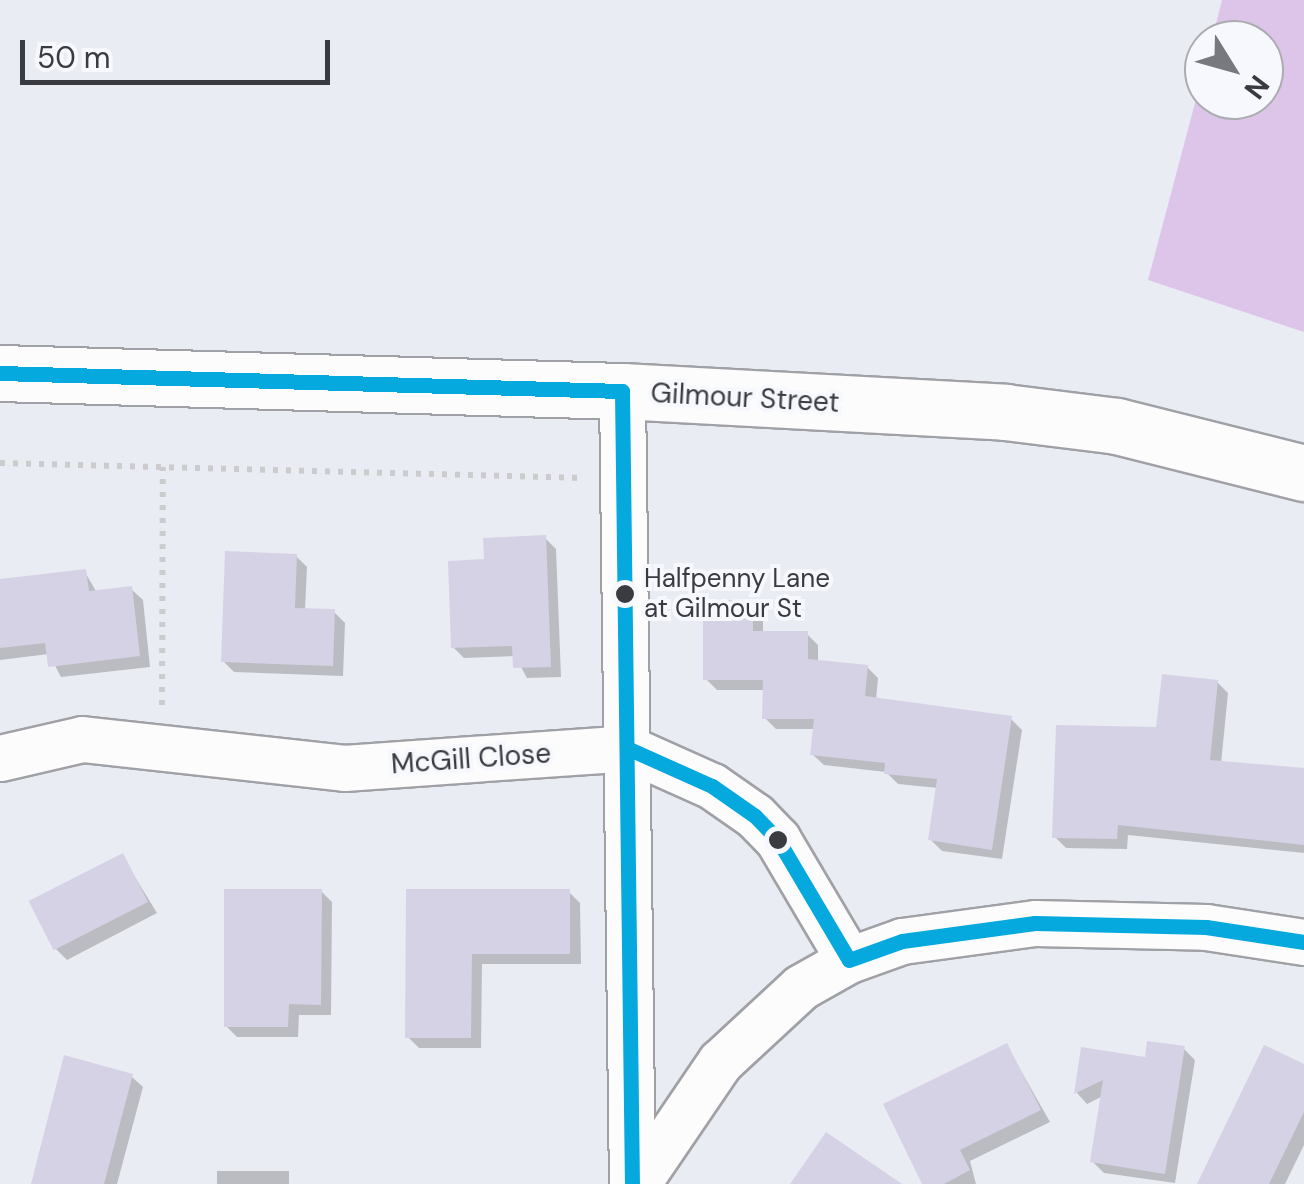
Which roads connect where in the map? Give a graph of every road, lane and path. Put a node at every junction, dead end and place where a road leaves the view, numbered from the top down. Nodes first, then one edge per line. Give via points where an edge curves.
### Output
1 (0, 373) edge
2 (622, 391) junction
3 (0, 463) edge
4 (162, 466) junction
5 (1304, 473) edge
6 (624, 479) junction
7 (162, 748) junction
8 (627, 748) junction
9 (0, 758) edge
10 (1304, 942) edge
11 (850, 960) junction
12 (634, 1184) edge

1 - 2 main road, Gilmour Street
2 - 5 main road, Gilmour Street via 1005,412 1116,426
2 - 6 street
3 - 4 path
4 - 6 path
4 - 7 path
6 - 8 street
7 - 8 street, McGill Close via 344,768
7 - 9 street, McGill Close via 82,739
8 - 11 street, McGill Close via 712,786 755,816 778,840
8 - 12 street
10 - 11 street via 1206,926 1035,923 921,937
11 - 12 street via 801,988 720,1062

